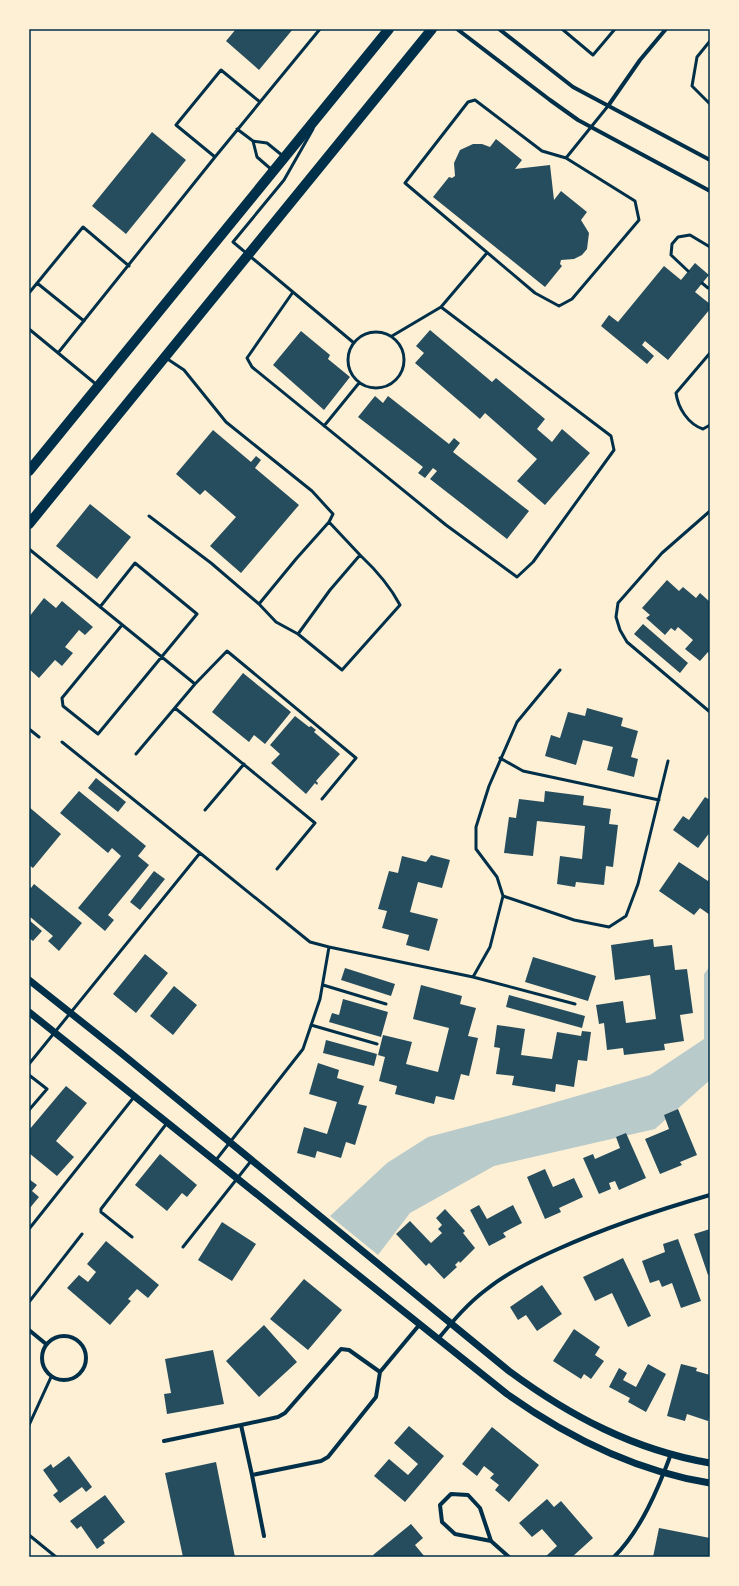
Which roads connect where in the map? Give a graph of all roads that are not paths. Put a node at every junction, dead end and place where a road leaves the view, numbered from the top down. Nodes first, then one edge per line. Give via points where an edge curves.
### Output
1 (320, 29) edge
2 (389, 29) edge
3 (432, 29) edge
4 (457, 29) edge
5 (499, 29) edge
6 (562, 29) edge
7 (615, 29) edge
8 (666, 29) edge
9 (710, 41) edge
10 (260, 102) junction
11 (710, 104) edge
12 (608, 106) junction
13 (326, 107) junction
14 (592, 128) junction
15 (237, 129) junction
16 (253, 141) junction
17 (215, 157) junction
18 (284, 157) junction
19 (566, 158) junction
20 (710, 160) edge
21 (273, 171) junction
22 (710, 191) edge
23 (710, 247) edge
24 (486, 254) junction
25 (248, 255) junction
26 (129, 266) junction
27 (688, 271) dead end
28 (37, 283) junction
29 (702, 283) dead end
30 (710, 287) edge
31 (293, 292) junction
32 (29, 293) edge
33 (442, 307) junction
34 (84, 321) junction
35 (29, 329) edge
36 (392, 336) junction
37 (354, 342) junction
38 (58, 353) junction
39 (710, 353) edge
40 (165, 357) junction
41 (359, 383) junction
42 (99, 386) junction
43 (710, 425) edge
44 (324, 426) junction
45 (29, 471) edge
46 (710, 511) edge
47 (149, 516) dead end
48 (330, 522) junction
49 (29, 524) edge
50 (29, 549) edge
51 (360, 555) junction
52 (259, 604) junction
53 (100, 607) junction
54 (122, 625) junction
55 (298, 634) junction
56 (160, 656) junction
57 (560, 670) dead end
58 (195, 684) junction
59 (175, 708) junction
60 (710, 712) edge
61 (29, 730) edge
62 (39, 737) dead end
63 (62, 742) dead end
64 (136, 754) dead end
65 (500, 758) junction
66 (668, 761) dead end
67 (244, 764) junction
68 (322, 799) dead end
69 (659, 800) junction
70 (205, 810) dead end
71 (200, 853) junction
72 (276, 869) dead end
73 (503, 896) junction
74 (329, 947) junction
75 (472, 977) junction
76 (29, 980) edge
77 (323, 985) junction
78 (386, 1004) dead end
79 (575, 1004) dead end
80 (29, 1012) edge
81 (70, 1012) junction
82 (311, 1025) junction
83 (54, 1032) junction
84 (377, 1044) dead end
85 (29, 1064) edge
86 (29, 1075) edge
87 (134, 1097) junction
88 (29, 1110) edge
89 (167, 1123) junction
90 (230, 1143) junction
91 (251, 1161) junction
92 (215, 1162) junction
93 (237, 1180) junction
94 (710, 1195) edge
95 (29, 1229) edge
96 (82, 1234) dead end
97 (132, 1237) dead end
98 (183, 1247) dead end
99 (29, 1302) edge
100 (420, 1324) junction
101 (451, 1324) junction
102 (29, 1330) edge
103 (438, 1339) junction
104 (46, 1344) junction
105 (380, 1372) junction
106 (51, 1377) junction
107 (29, 1425) edge
108 (241, 1426) junction
109 (164, 1441) dead end
110 (671, 1454) junction
111 (710, 1463) edge
112 (664, 1473) junction
113 (252, 1475) junction
114 (710, 1483) edge
115 (29, 1535) edge
116 (264, 1536) dead end
117 (491, 1541) junction
118 (56, 1557) edge
119 (509, 1557) edge
120 (614, 1557) edge

1 - 10 lane
2 - 13 main road
3 - 25 main road
4 - 14 street via 550,100
5 - 12 street via 573,87
6 - 7 lane via 593,55
8 - 12 street via 640,60
9 - 11 lane via 697,57 692,86
10 - 15 lane
10 - 17 lane via 221,70 211,82 176,125
12 - 14 lane
12 - 20 street
13 - 18 main road
13 - 25 lane via 284,180 233,242
14 - 19 lane
14 - 22 street
15 - 16 lane
15 - 17 lane
16 - 18 lane via 267,143
16 - 21 lane via 257,157
17 - 26 lane
18 - 21 main road
19 - 24 lane via 635,201 639,220 620,243 572,299 559,306 535,293
19 - 24 lane via 542,151 475,100 468,102 405,183
21 - 42 main road
23 - 27 lane via 690,235 678,237 672,244 671,255
24 - 33 lane
25 - 31 lane
25 - 40 main road
26 - 28 lane via 83,227
26 - 34 lane
28 - 32 lane
28 - 34 lane
29 - 30 lane
31 - 37 lane
31 - 44 lane via 247,358 252,367
33 - 36 lane
33 - 44 lane via 611,436 614,450 533,562 517,577 446,525
34 - 38 lane
35 - 38 lane
36 - 37 lane via 368,333
36 - 41 lane via 403,350 405,359 400,376 385,387 367,387
37 - 41 lane via 348,359 351,372
38 - 42 lane
39 - 43 lane via 676,394 679,405 694,425 703,428
40 - 48 lane via 184,370 226,422 312,491 333,514
40 - 49 main road
41 - 44 lane
42 - 45 main road
46 - 60 lane via 662,554 630,588 618,603 616,617 627,642
47 - 52 lane via 211,563
48 - 51 lane
48 - 52 lane
50 - 53 lane
51 - 55 lane
51 - 55 lane via 377,572 400,605 342,670
52 - 55 lane via 276,622
53 - 54 lane
53 - 56 lane via 135,563 196,614
54 - 56 lane
54 - 56 lane via 62,698 63,706 98,734
56 - 58 lane
57 - 65 lane via 517,722
58 - 59 lane
58 - 68 lane via 227,651 356,758
59 - 64 lane
59 - 67 lane
61 - 62 lane
63 - 71 lane
65 - 69 lane via 523,771
65 - 73 lane via 476,827 476,849 497,877
66 - 69 lane
67 - 70 lane
67 - 72 lane via 315,823
69 - 73 lane via 638,884 626,916 609,927 574,920
71 - 74 lane via 310,942
71 - 81 lane
73 - 75 lane via 490,947
74 - 75 lane
74 - 77 lane
75 - 79 lane
76 - 81 street
77 - 78 lane
77 - 82 lane
80 - 83 street
81 - 83 lane
81 - 90 street
82 - 84 lane
82 - 90 lane via 303,1049
83 - 85 lane
83 - 87 street
86 - 88 lane via 47,1089
87 - 89 street
87 - 95 lane
89 - 92 street
89 - 97 lane via 101,1209 101,1212
90 - 91 street
90 - 92 lane
91 - 93 lane
91 - 101 street
92 - 93 street
93 - 98 lane
93 - 100 street
94 - 101 street via 635,1218 532,1261 500,1278
96 - 99 lane
100 - 103 street
100 - 105 street
101 - 103 street
101 - 110 street via 544,1397 608,1432
102 - 104 street
103 - 112 street via 507,1394 570,1435 607,1453
104 - 106 street via 41,1358 46,1372
104 - 106 street via 59,1337 73,1338 80,1342 86,1355 83,1370 72,1379 57,1380
105 - 108 street via 349,1350 341,1349 285,1414
105 - 113 street via 376,1397 328,1457 321,1461
106 - 107 lane
108 - 109 street
108 - 113 street
110 - 111 street
110 - 112 street
112 - 114 street
112 - 120 street via 626,1545
113 - 116 street
115 - 118 lane
117 - 117 street via 480,1508 468,1495 451,1494 440,1505 442,1522 455,1534
117 - 119 street

